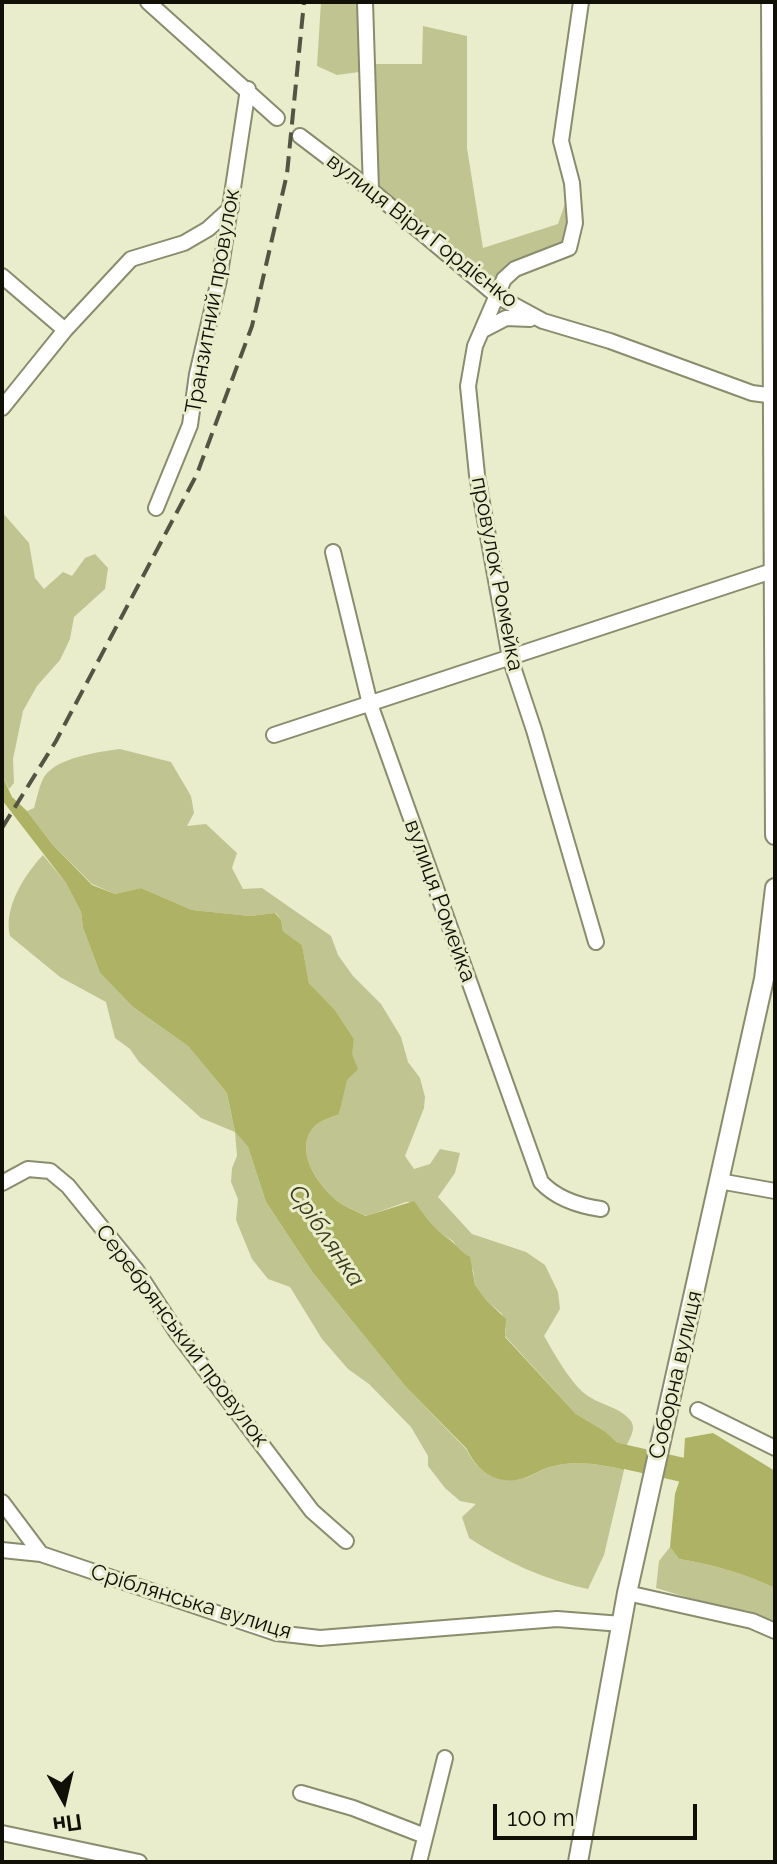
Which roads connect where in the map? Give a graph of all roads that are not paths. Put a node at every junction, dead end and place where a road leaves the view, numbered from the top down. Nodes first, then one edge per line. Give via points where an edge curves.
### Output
1 (148, 2) edge
2 (365, 2) edge
3 (581, 2) edge
4 (771, 2) edge
5 (248, 89) junction
6 (277, 118) dead end
7 (300, 136) dead end
8 (371, 190) junction
9 (231, 208) junction
10 (2, 276) edge
11 (497, 296) junction
12 (775, 311) edge
13 (543, 321) junction
14 (65, 330) junction
15 (480, 333) junction
16 (774, 396) edge
17 (2, 408) edge
18 (156, 508) dead end
19 (333, 552) dead end
20 (772, 571) junction
21 (510, 658) junction
22 (370, 704) junction
23 (274, 735) dead end
24 (775, 835) edge
25 (775, 888) edge
26 (596, 942) dead end
27 (719, 1181) junction
28 (2, 1183) edge
29 (775, 1191) edge
30 (601, 1209) dead end
31 (698, 1410) dead end
32 (775, 1448) edge
33 (2, 1502) edge
34 (346, 1541) dead end
35 (2, 1550) edge
36 (41, 1554) junction
37 (627, 1593) junction
38 (622, 1624) junction
39 (775, 1631) edge
40 (445, 1758) dead end
41 (301, 1793) dead end
42 (2, 1833) edge
43 (425, 1836) junction
44 (139, 1862) edge
45 (419, 1862) edge
46 (578, 1862) edge

1 - 5 street
2 - 8 street
3 - 11 street, провулок Ромейка via 561,141 573,196 575,223 569,248 507,274
4 - 12 main road
5 - 6 street
5 - 9 street, Транзитний провулок
7 - 8 street, вулиця Віри Гордієнко
8 - 11 street, вулиця Віри Гордієнко
9 - 14 street via 184,243 131,259
9 - 18 street, Транзитний провулок via 190,425
10 - 14 street
11 - 13 street, вулиця Віри Гордієнко
11 - 15 street, провулок Ромейка
12 - 16 main road
13 - 15 street via 506,318
13 - 16 street, вулиця Віри Гордієнко
14 - 17 street
15 - 21 street, провулок Ромейка via 468,386 477,475
16 - 20 main road
19 - 22 street, вулиця Ромейка
20 - 21 street
20 - 24 main road
21 - 22 street
21 - 26 street, провулок Ромейка
22 - 23 street
22 - 30 street, вулиця Ромейка via 541,1182 550,1192
25 - 27 main road, Соборна вулиця via 764,979
27 - 29 street
27 - 37 main road, Соборна вулиця
28 - 34 street, Серебрянський провулок via 28,1169 50,1171 68,1186 137,1271 175,1330 312,1511
31 - 32 street
33 - 36 street
35 - 36 street, Сріблянська вулиця
36 - 38 street, Сріблянська вулиця via 276,1633 320,1638 557,1619
37 - 38 main road, Соборна вулиця
37 - 39 street
38 - 46 main road, Соборна вулиця
40 - 43 street
41 - 43 street
42 - 44 street
43 - 45 street

